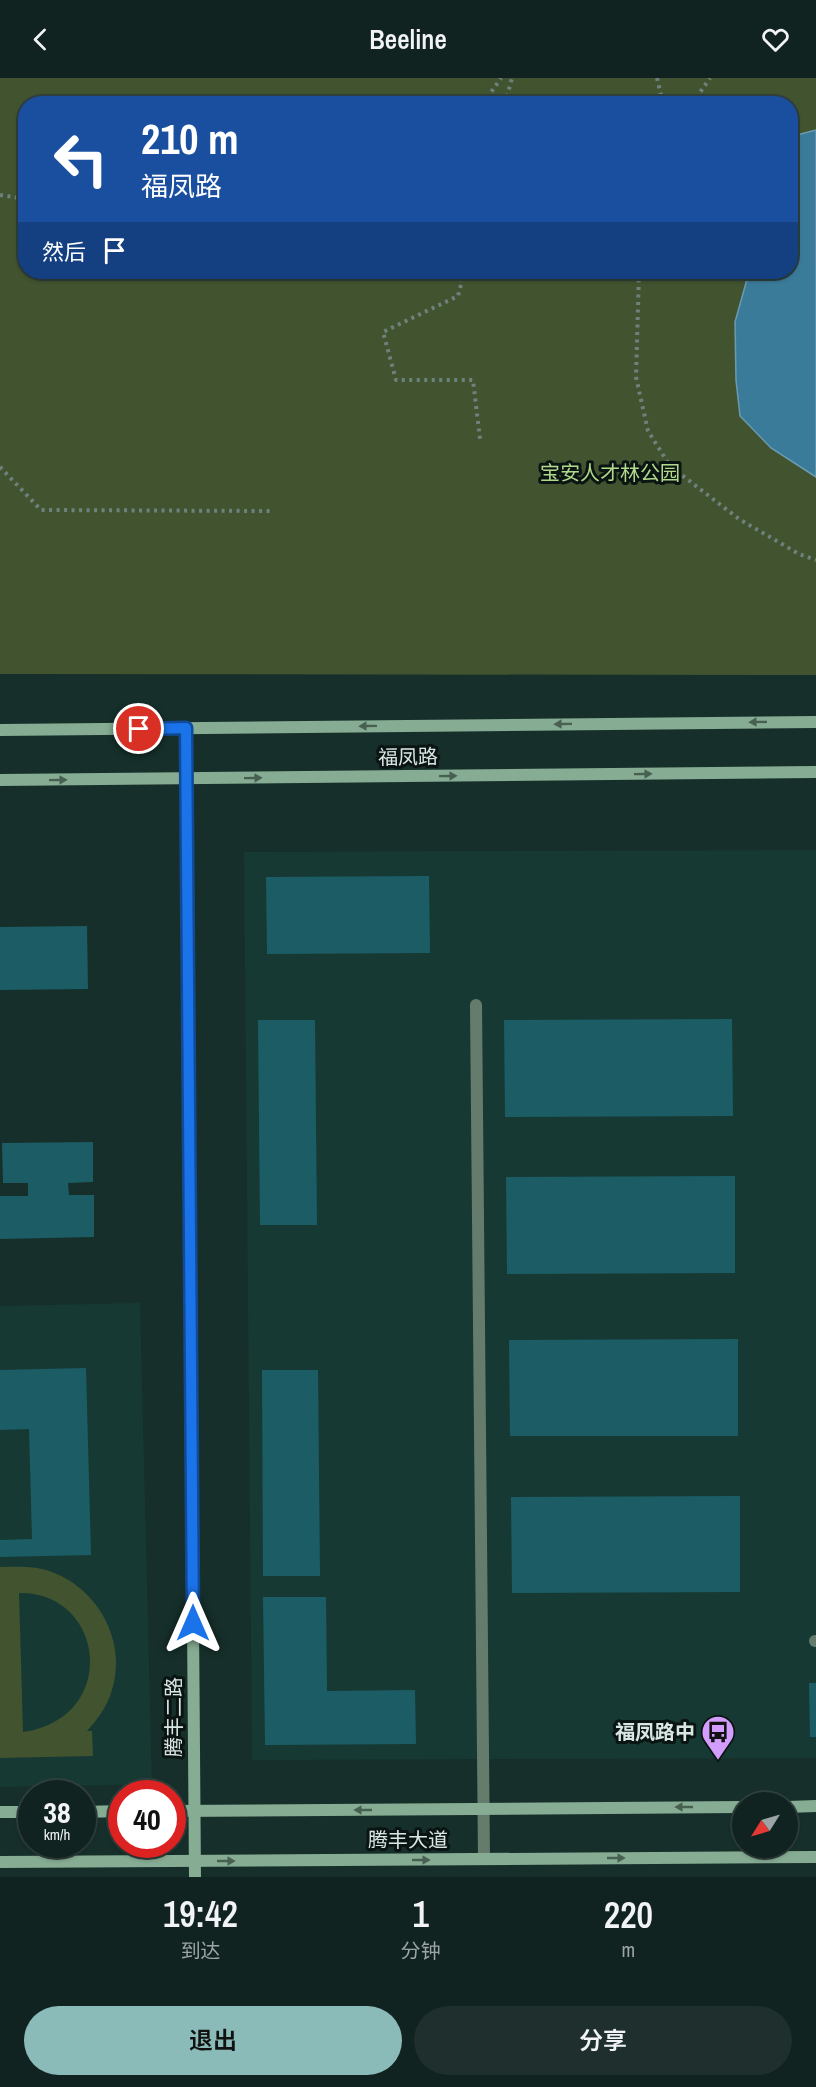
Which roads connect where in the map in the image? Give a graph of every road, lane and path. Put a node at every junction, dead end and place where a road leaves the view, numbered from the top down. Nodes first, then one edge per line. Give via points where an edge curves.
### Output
1 (501, 78) edge
2 (512, 78) edge
3 (657, 78) edge
4 (710, 78) edge
5 (489, 96) edge
6 (507, 96) edge
7 (661, 96) edge
8 (698, 96) edge
9 (0, 195) edge
10 (18, 198) edge
11 (461, 279) edge
12 (639, 279) edge
13 (480, 439) dead end
14 (0, 467) edge
15 (272, 511) dead end
16 (816, 560) edge
17 (816, 722) edge
18 (186, 728) junction
19 (0, 730) edge
20 (816, 772) edge
21 (186, 778) junction
22 (0, 780) edge
23 (476, 1005) dead end
24 (816, 1806) edge
25 (732, 1807) edge
26 (798, 1807) edge
27 (483, 1809) junction
28 (186, 1811) edge
29 (194, 1811) junction
30 (0, 1812) edge
31 (18, 1812) edge
32 (816, 1857) edge
33 (484, 1859) junction
34 (195, 1861) junction
35 (0, 1862) edge
36 (195, 1877) edge

1 - 5 path
2 - 6 path
3 - 7 path
4 - 8 path
9 - 10 path
11 - 13 path via 458,296 383,332 396,380 473,380
12 - 16 path via 636,377 648,431 669,466 739,519
14 - 15 path via 41,510
17 -> 18 street, 福凤路
18 - 19 street, 福凤路
18 - 21 street, 腾丰二路
21 -> 20 street, 福凤路
22 -> 21 street, 福凤路
21 - 29 street, 腾丰二路
23 - 27 lane
24 - 26 street
25 -> 27 street, 腾丰大道
27 -> 29 street, 腾丰大道
27 - 33 lane
28 - 29 street, 腾丰大道
29 - 34 street, 腾丰二路
30 - 31 street
33 -> 32 street, 腾丰大道
34 -> 33 street, 腾丰大道
34 - 35 street, 腾丰大道
34 - 36 street, 腾丰二路

